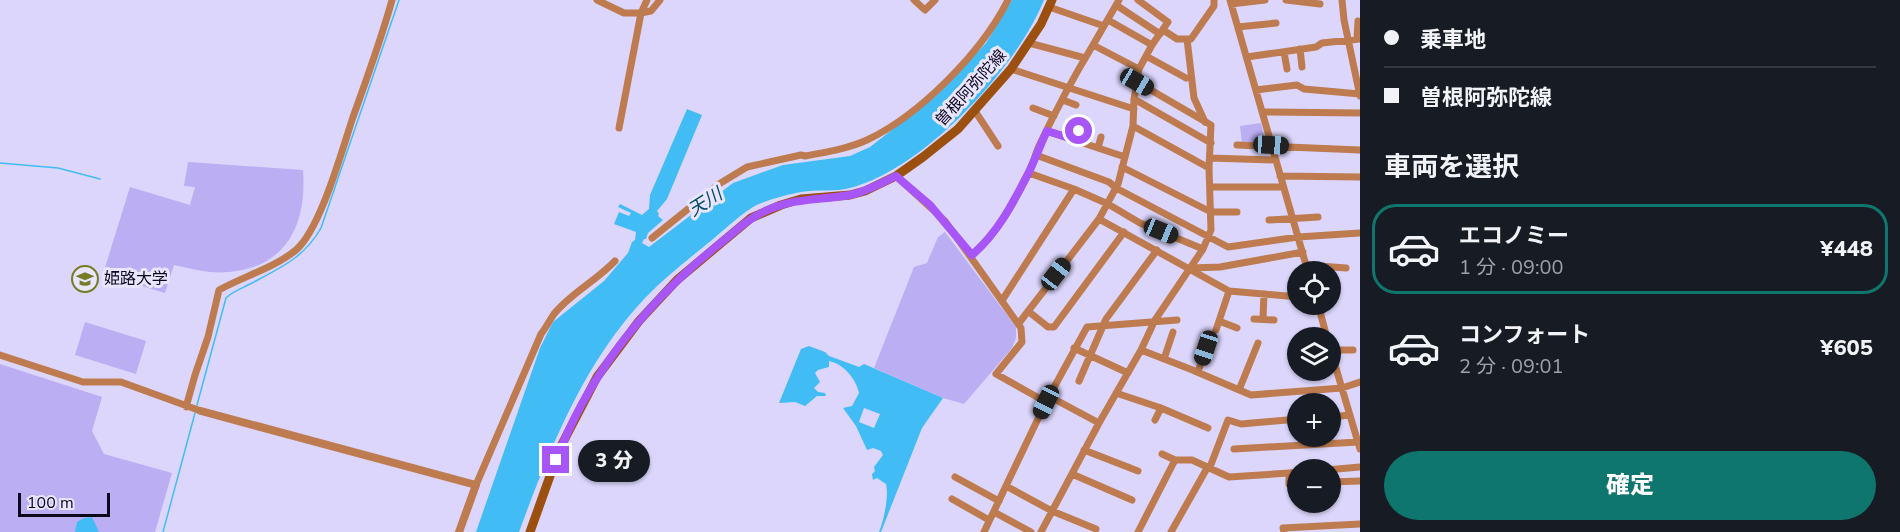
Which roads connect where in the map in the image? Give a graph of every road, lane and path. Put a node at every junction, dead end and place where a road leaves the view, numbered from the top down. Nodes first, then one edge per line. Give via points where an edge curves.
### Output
1 (392, 0) edge
2 (597, 0) edge
3 (646, 0) edge
4 (660, 0) edge
5 (914, 0) edge
6 (935, 0) edge
7 (1008, 0) edge
8 (1138, 0) edge
9 (1214, 0) edge
10 (1265, 0) edge
11 (1286, 0) edge
12 (1342, 0) edge
13 (1118, 2) edge
14 (1230, 2) edge
15 (1050, 4) edge
16 (1320, 4) dead end
17 (641, 13) junction
18 (1358, 21) dead end
19 (1106, 23) junction
20 (1276, 23) dead end
21 (1238, 27) junction
22 (1161, 32) junction
23 (1187, 39) junction
24 (1348, 39) junction
25 (1359, 39) edge
26 (1029, 43) junction
27 (1093, 45) junction
28 (1152, 45) junction
29 (1300, 49) junction
30 (1284, 52) junction
31 (1146, 56) junction
32 (1247, 57) junction
33 (1085, 58) junction
34 (1302, 67) dead end
35 (1011, 69) junction
36 (1138, 69) junction
37 (1287, 69) dead end
38 (1185, 78) dead end
39 (1359, 81) edge
40 (1137, 82) junction
41 (1071, 87) junction
42 (1256, 90) junction
43 (1360, 95) edge
44 (1134, 99) junction
45 (1063, 100) junction
46 (1076, 105) dead end
47 (1033, 108) dead end
48 (1134, 109) junction
49 (975, 111) junction
50 (1262, 112) junction
51 (1360, 113) edge
52 (1054, 116) junction
53 (1205, 122) junction
54 (1133, 126) junction
55 (619, 128) dead end
56 (1047, 131) junction
57 (1079, 131) dead end
58 (1101, 137) dead end
59 (1076, 140) junction
60 (1210, 143) junction
61 (1237, 145) dead end
62 (1271, 145) junction
63 (998, 146) dead end
64 (1098, 148) junction
65 (1360, 150) edge
66 (1036, 155) junction
67 (1125, 157) junction
68 (1210, 158) junction
69 (1276, 160) junction
70 (1122, 167) junction
71 (1209, 168) junction
72 (1029, 173) junction
73 (896, 176) junction
74 (1280, 176) junction
75 (1360, 177) edge
76 (1211, 187) junction
77 (1283, 187) junction
78 (1116, 188) junction
79 (1074, 189) junction
80 (1107, 204) junction
81 (1211, 212) junction
82 (1237, 212) dead end
83 (1292, 217) junction
84 (1318, 217) dead end
85 (1100, 219) junction
86 (1269, 220) dead end
87 (1124, 232) junction
88 (1360, 233) edge
89 (1208, 236) junction
90 (1298, 237) junction
91 (652, 238) dead end
92 (1203, 249) junction
93 (1157, 250) junction
94 (1303, 252) junction
95 (972, 255) junction
96 (615, 261) dead end
97 (1306, 261) edge
98 (1191, 268) junction
99 (1346, 268) dead end
100 (1341, 269) edge
101 (1229, 291) junction
102 (1264, 294) junction
103 (1287, 296) edge
104 (1003, 299) junction
105 (1028, 311) junction
106 (1254, 319) dead end
107 (1263, 319) junction
108 (1155, 320) junction
109 (1178, 320) dead end
110 (1274, 320) dead end
111 (1219, 321) junction
112 (1018, 323) junction
113 (1105, 325) junction
114 (1237, 328) dead end
115 (1216, 330) dead end
116 (1173, 332) dead end
117 (1258, 343) dead end
118 (1074, 348) junction
119 (1206, 348) dead end
120 (1341, 349) edge
121 (1141, 350) junction
122 (1353, 350) dead end
123 (0, 355) edge
124 (1091, 356) junction
125 (1164, 359) junction
126 (1198, 372) junction
127 (1128, 373) junction
128 (1078, 381) dead end
129 (1339, 381) edge
130 (1360, 382) edge
131 (1342, 388) junction
132 (1239, 390) junction
133 (1116, 393) junction
134 (1056, 400) dead end
135 (1046, 402) junction
136 (186, 407) junction
137 (1161, 408) junction
138 (201, 411) joint
139 (1341, 416) edge
140 (1350, 416) junction
141 (1155, 420) dead end
142 (1287, 420) edge
143 (1099, 423) junction
144 (1208, 428) dead end
145 (1359, 447) edge
146 (1234, 449) dead end
147 (1084, 450) junction
148 (1162, 454) dead end
149 (1175, 460) junction
150 (1360, 467) edge
151 (1208, 468) junction
152 (1341, 469) edge
153 (1287, 473) edge
154 (1072, 474) junction
155 (1129, 477) dead end
156 (959, 481) dead end
157 (1360, 481) edge
158 (1341, 482) edge
159 (476, 485) junction
160 (1006, 486) junction
161 (952, 499) dead end
162 (1132, 500) dead end
163 (999, 501) junction
164 (1052, 511) junction
165 (994, 512) junction
166 (989, 520) junction
167 (1360, 524) edge
168 (1096, 529) dead end
169 (459, 532) edge
170 (530, 532) edge
171 (984, 532) edge
172 (1031, 532) edge
173 (1041, 532) edge
174 (1138, 532) edge
175 (1171, 532) edge
176 (1284, 532) edge

1 - 136 street via 325,201 296,249 277,263 219,290
2 - 17 street via 624,13
3 - 17 street
4 - 17 street via 651,11
5 - 6 street via 925,10
7 - 91 street via 988,34 951,77 888,129 846,148 747,167 719,184
8 - 22 street via 1168,22
9 - 23 street via 1214,6 1191,39
10 - 14 street
11 - 16 street
12 - 24 street
13 - 19 street
13 - 22 street
14 - 21 street
15 - 19 street
15 - 26 main road, 曽根阿弥陀線
17 - 55 street
18 - 25 street
19 - 27 street
19 - 28 street
20 - 21 street
21 - 32 street
22 - 23 street
22 - 28 street
23 - 53 street via 1194,98
24 - 25 street
24 - 29 street
24 - 39 street
26 - 33 street
26 - 35 main road, 曽根阿弥陀線
27 - 33 street
27 - 36 street
28 - 31 street
29 - 30 street
29 - 34 street
30 - 32 street
30 - 37 street
31 - 36 street
31 - 38 street
32 - 42 street
33 - 41 street
35 - 41 street
35 - 49 main road, 曽根阿弥陀線
36 - 40 street
39 - 43 street
40 - 44 street
40 - 53 street
41 - 45 street
41 - 48 street
42 - 43 street via 1297,85
42 - 50 street
44 - 48 street
44 - 60 street
45 - 46 street
45 - 52 street
47 - 52 street
48 - 54 street
49 - 63 street
49 - 73 main road, 曽根阿弥陀線
50 - 51 street
50 - 62 street
52 - 56 street
53 - 60 street via 1210,125
54 - 67 street
54 - 71 street
56 - 59 street
56 - 66 street
57 - 59 street
58 - 64 street
59 - 64 street
60 - 68 street
61 - 62 street
62 - 65 street
62 - 69 street
64 - 67 street
66 - 72 street
66 - 78 street
67 - 70 street
68 - 69 street
68 - 71 street
69 - 74 street
70 - 78 street
70 - 81 street
71 - 76 street
72 - 79 street
72 - 95 street via 1000,225
73 - 95 street via 938,213
73 - 170 main road, 曽根阿弥陀線 via 865,191 801,200 751,218 677,280 597,376 560,448
74 - 75 street
74 - 77 street
76 - 77 street
76 - 81 street
77 - 83 street
78 - 80 street
78 - 89 street
79 - 80 street
79 - 104 street
80 - 85 street
80 - 92 street via 1140,223
81 - 82 street
81 - 89 street
83 - 84 street
83 - 86 street
83 - 90 street
85 - 87 street
85 - 105 street
87 - 93 street
87 - 105 street via 1054,327 1048,327
88 - 90 street
89 - 90 street via 1228,247
89 - 92 street
90 - 94 street
92 - 98 street
93 - 98 street
93 - 113 street
94 - 97 street
94 - 98 street via 1220,267
95 - 104 street
96 - 159 street via 555,314 541,334
98 - 101 street
98 - 108 street
99 - 100 street
101 - 102 street
101 - 111 street
102 - 103 street
102 - 107 street
104 - 112 street
105 - 112 street
106 - 107 street
107 - 110 street
108 - 109 street
108 - 113 street
108 - 121 street
111 - 114 street
111 - 115 street
112 - 135 street via 1022,342 996,374
113 - 118 street via 1086,327
113 - 124 street
116 - 125 street
117 - 132 street
118 - 124 street
118 - 135 street
119 - 126 street
120 - 122 street
121 - 125 street
121 - 127 street
123 - 136 street via 83,382 121,382
124 - 127 street
124 - 128 street
125 - 126 street
126 - 132 street
127 - 133 street
129 - 131 street
130 - 131 street
131 - 132 street via 1251,395
131 - 140 street
133 - 137 street
133 - 143 street
134 - 143 street
135 - 160 street
136 - 138 street
137 - 141 street
137 - 144 street via 1189,424
138 - 159 street
139 - 140 street
140 - 145 street
142 - 151 street via 1241,424 1228,420
143 - 147 street
145 - 146 street
147 - 154 street
147 - 155 street via 1135,470
148 - 149 street
149 - 151 street via 1192,460
149 - 174 street
150 - 152 street
151 - 153 street via 1229,477
151 - 175 street
154 - 162 street
154 - 164 street
156 - 163 street
157 - 158 street
159 - 169 street
160 - 163 street
160 - 164 street
161 - 166 street
163 - 165 street
164 - 168 street
164 - 173 street
165 - 166 street
165 - 172 street
166 - 171 street
167 - 176 street via 1283,528

